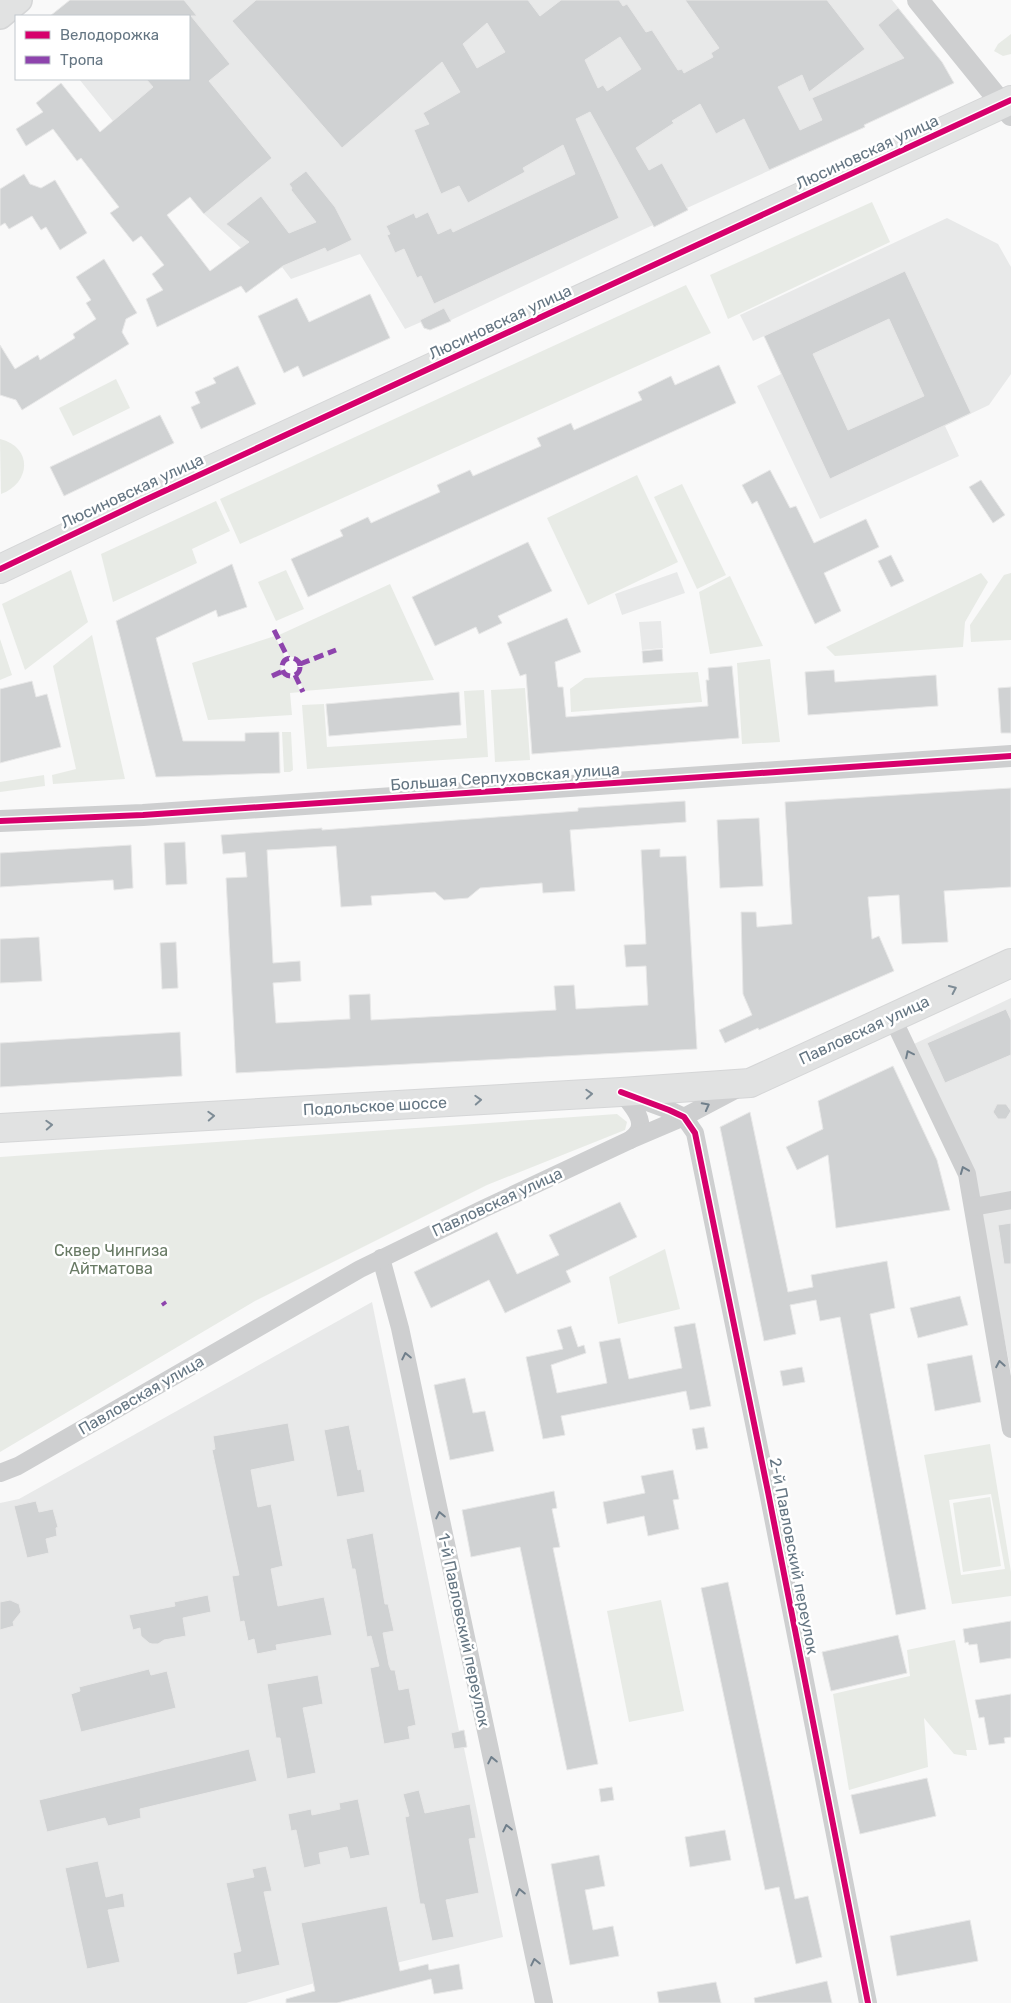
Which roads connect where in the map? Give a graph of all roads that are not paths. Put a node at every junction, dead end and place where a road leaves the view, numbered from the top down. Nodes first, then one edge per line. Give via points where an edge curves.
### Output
1 (19, 0) edge
2 (918, 0) edge
3 (0, 16) edge
4 (1008, 107) edge
5 (0, 569) edge
6 (1011, 756) edge
7 (0, 821) edge
8 (1011, 963) edge
9 (892, 1017) junction
10 (750, 1083) junction
11 (621, 1092) junction
12 (684, 1117) junction
13 (0, 1128) edge
14 (630, 1140) junction
15 (1011, 1200) edge
16 (973, 1207) junction
17 (381, 1258) junction
18 (1011, 1429) edge
19 (0, 1473) edge
20 (544, 2003) edge
21 (868, 2003) edge

1 - 3 main road
2 - 4 street
4 - 5 main road, Люсиновская улица
6 - 7 street, Большая Серпуховская улица via 161,814
9 -> 8 main road, Павловская улица
9 - 10 main road, Павловская улица
16 -> 9 street via 967,1174
10 - 11 main road, Подольское шоссе
12 -> 10 street, Павловская улица
11 - 12 street
13 -> 11 main road, Подольское шоссе
11 - 14 street via 640,1119 641,1126
12 - 14 street, Павловская улица
12 - 21 street, 2-й Павловский переулок via 695,1133 711,1210
14 - 17 street, Павловская улица
15 - 16 street
18 -> 16 street
17 - 19 street, Павловская улица via 18,1466
20 -> 17 street, 1-й Павловский переулок via 400,1328

